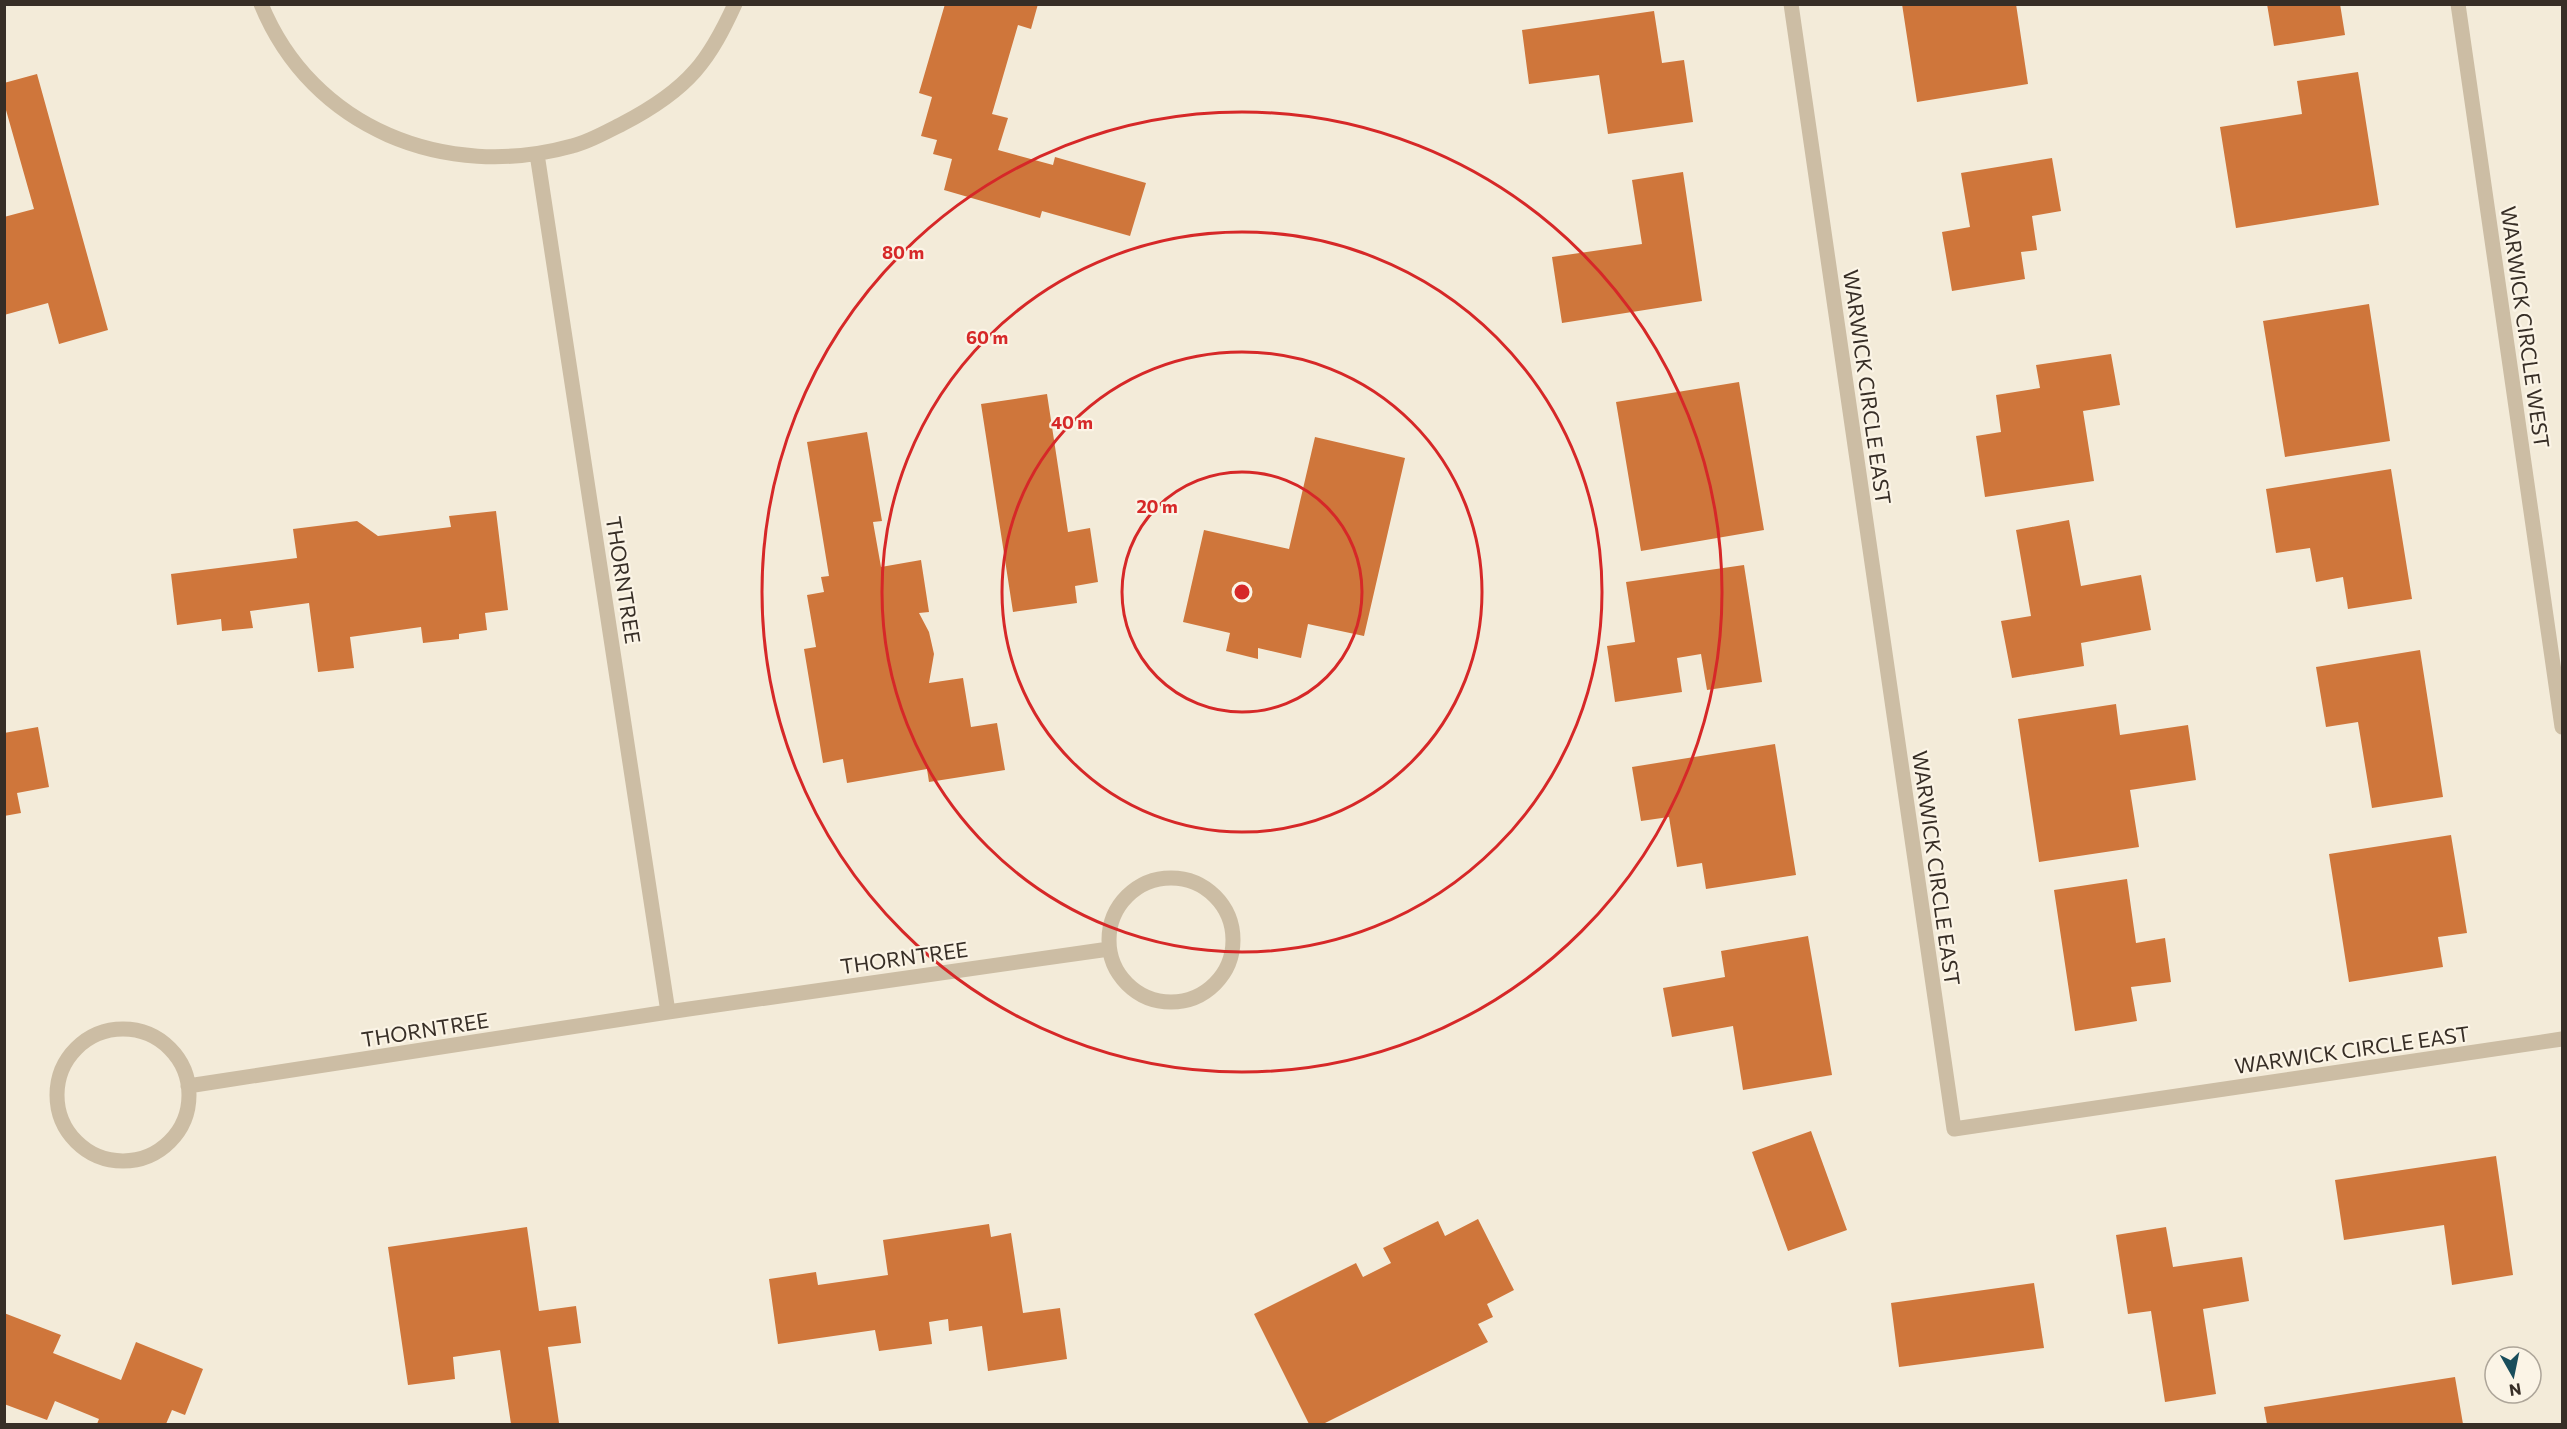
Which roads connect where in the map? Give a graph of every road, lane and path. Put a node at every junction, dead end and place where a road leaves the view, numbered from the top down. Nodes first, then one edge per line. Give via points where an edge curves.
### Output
1 (261, 4) edge
2 (735, 4) edge
3 (1791, 4) edge
4 (2458, 4) edge
5 (537, 154) junction
6 (2562, 727) edge
7 (1109, 949) junction
8 (668, 1012) junction
9 (2562, 1039) edge
10 (188, 1086) junction

1 - 5 street via 286,50 312,82 375,130 454,155
2 - 5 street via 719,38 696,70 668,97 641,115 574,146
3 - 9 street, WARWICK CIRCLE EAST via 1954,1129
4 - 6 street, WARWICK CIRCLE WEST
5 - 8 street, THORNTREE
7 - 7 street via 1115,968 1128,985 1145,997 1165,1002 1186,1001 1205,993 1220,979 1234,940 1221,902 1206,888 1188,880 1167,878 1147,883 1117,909 1110,928
7 - 8 street, THORNTREE
8 - 10 street, THORNTREE
10 - 10 street via 188,1108 180,1129 148,1157 105,1159 85,1149 69,1134 59,1115 57,1093 61,1072 72,1053 88,1039 109,1031 130,1030 151,1036 169,1048 182,1066

